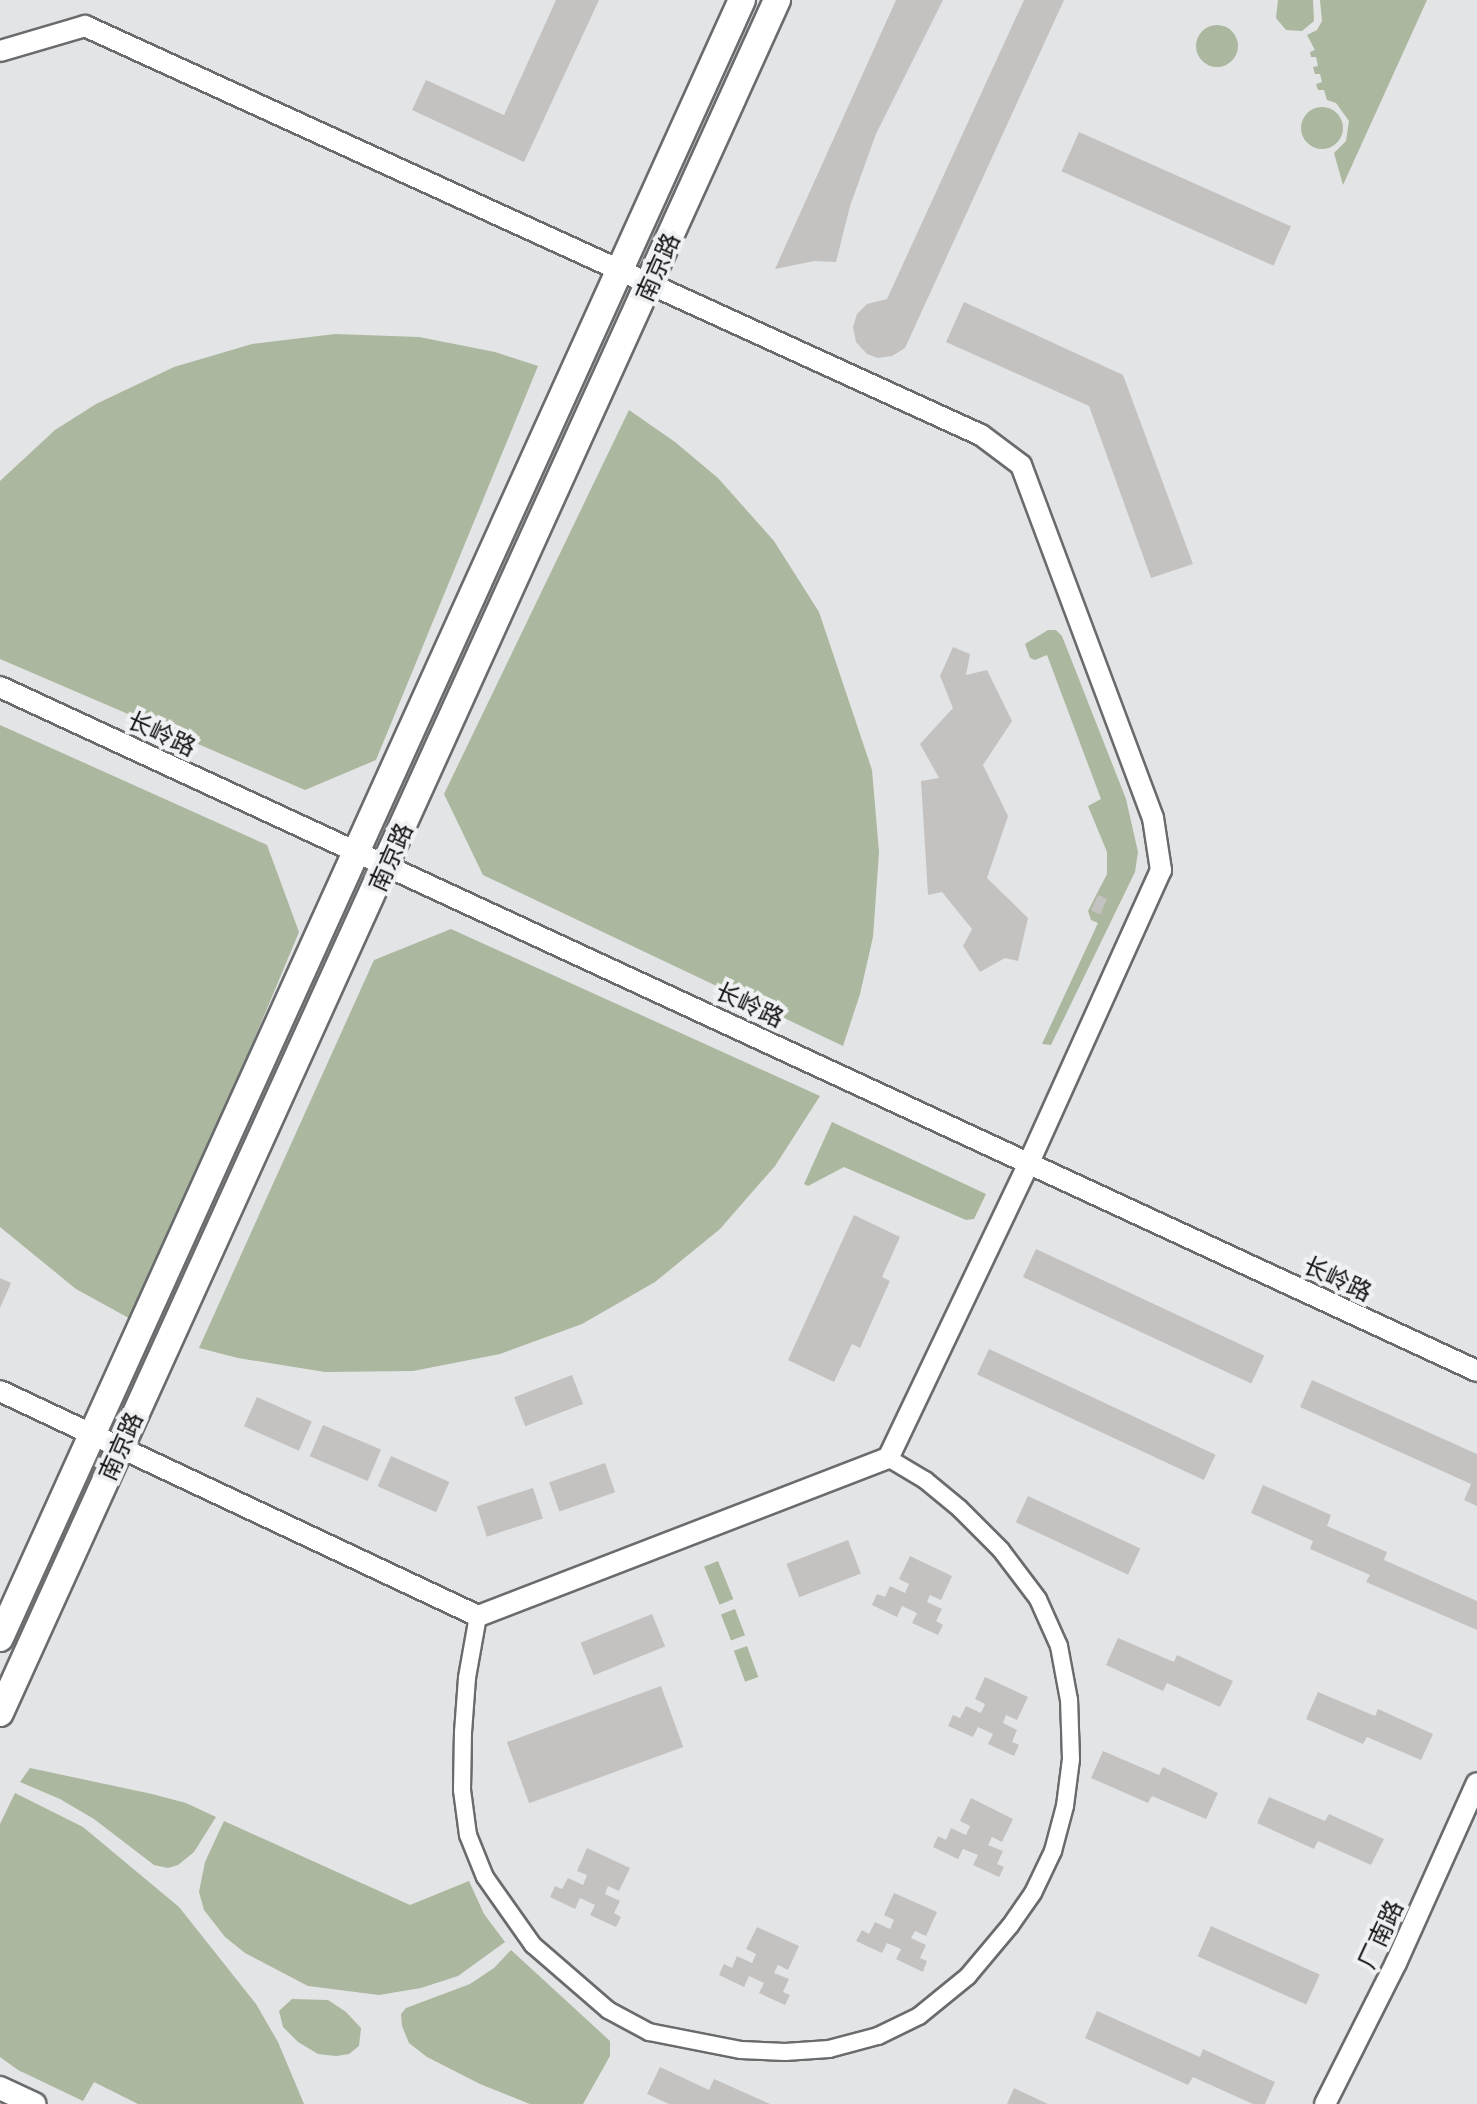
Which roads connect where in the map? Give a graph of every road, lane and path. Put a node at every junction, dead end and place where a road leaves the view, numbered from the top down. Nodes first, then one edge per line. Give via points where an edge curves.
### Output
1 (742, 0) edge
2 (777, 0) edge
3 (0, 51) edge
4 (619, 270) junction
5 (649, 284) junction
6 (0, 687) edge
7 (356, 850) junction
8 (387, 864) junction
9 (1029, 1163) junction
10 (1477, 1371) edge
11 (0, 1391) edge
12 (93, 1432) junction
13 (121, 1445) junction
14 (888, 1458) junction
15 (478, 1616) junction
16 (0, 1638) edge
17 (0, 1713) edge
18 (1477, 1783) edge
19 (0, 2088) edge
20 (34, 2104) edge
21 (1325, 2104) edge

1 - 4 main road, 南京路
2 - 5 main road, 南京路
3 - 4 street via 85,26
4 - 5 street
4 - 7 main road, 南京路
5 - 8 main road, 南京路
5 - 9 street via 981,435 1021,465 1153,818 1161,870
6 - 7 street, 长岭路
7 - 8 street, 长岭路
7 - 12 main road, 南京路
8 - 9 street, 长岭路
8 - 13 main road, 南京路
9 - 10 street, 长岭路
9 - 14 street
11 - 12 street
12 - 13 street
12 - 16 main road, 南京路
13 - 15 street
13 - 17 main road, 南京路
14 - 15 street
14 - 15 street via 959,1508 1001,1550 1038,1599 1059,1646 1069,1700 1071,1759 1053,1851 1033,1893 968,1976 919,2016 878,2036 829,2049 785,2052 741,2050 649,2032 608,2010 533,1945 485,1877 468,1835 463,1732
18 - 21 street, 厂南路
19 - 20 main road

